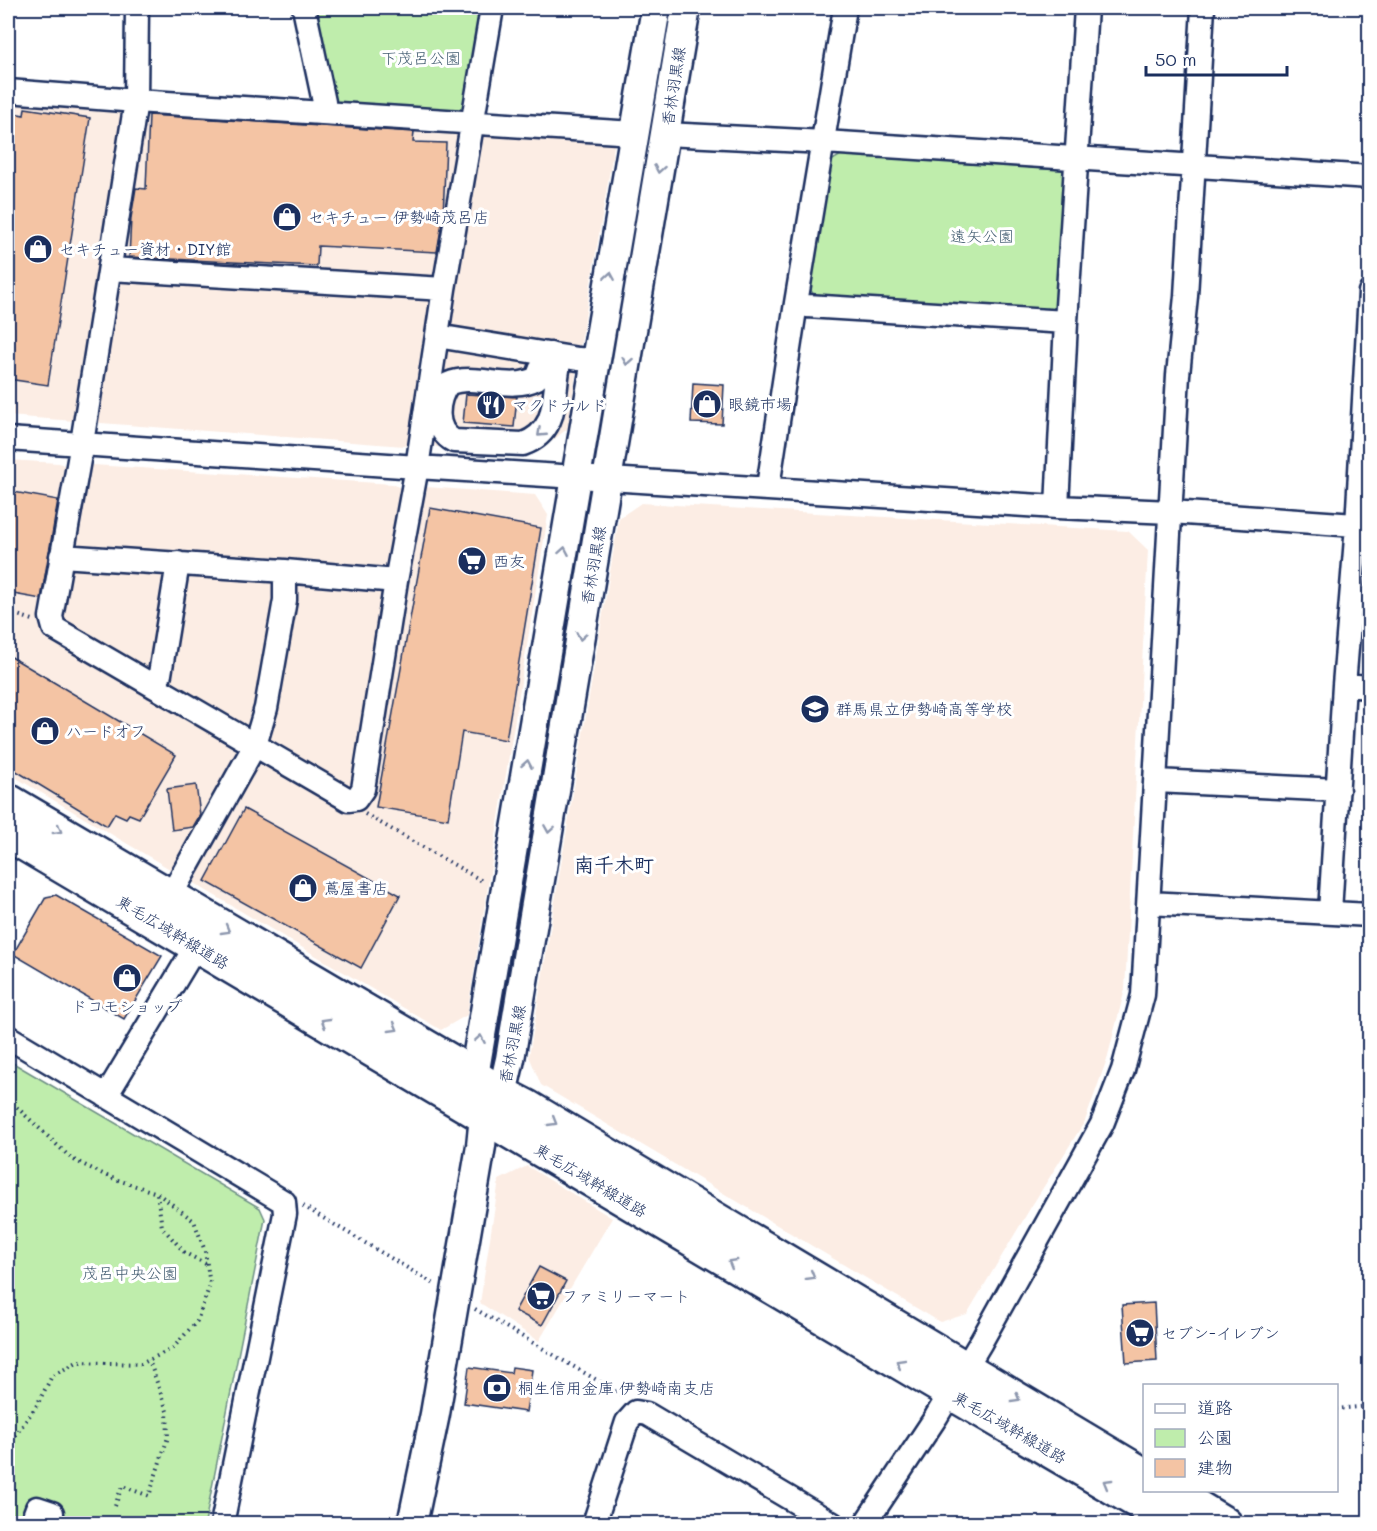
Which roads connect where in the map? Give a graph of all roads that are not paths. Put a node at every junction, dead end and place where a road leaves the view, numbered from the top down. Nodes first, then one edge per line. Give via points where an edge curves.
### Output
1 (137, 8) edge
2 (304, 8) edge
3 (492, 8) edge
4 (656, 8) edge
5 (686, 8) edge
6 (845, 8) edge
7 (1086, 8) edge
8 (1203, 8) edge
9 (8, 91) edge
10 (136, 102) junction
11 (324, 113) junction
12 (474, 122) junction
13 (634, 133) junction
14 (665, 134) junction
15 (824, 142) junction
16 (1077, 160) junction
17 (1194, 167) junction
18 (1370, 177) edge
19 (110, 269) junction
20 (444, 289) junction
21 (1370, 292) edge
22 (796, 303) junction
23 (1066, 322) junction
24 (437, 336) junction
25 (550, 358) junction
26 (596, 360) junction
27 (8, 438) edge
28 (82, 443) junction
29 (417, 467) junction
30 (577, 476) junction
31 (607, 479) junction
32 (768, 487) junction
33 (1058, 507) junction
34 (1171, 512) junction
35 (1363, 526) edge
36 (61, 556) junction
37 (178, 563) junction
38 (285, 571) junction
39 (396, 581) junction
40 (1344, 686) junction
41 (155, 687) junction
42 (1370, 687) edge
43 (255, 745) junction
44 (1156, 781) junction
45 (1338, 789) junction
46 (8, 801) edge
47 (8, 834) edge
48 (170, 897) junction
49 (1149, 903) junction
50 (1330, 912) junction
51 (1370, 915) edge
52 (196, 945) junction
53 (8, 1037) edge
54 (474, 1076) junction
55 (106, 1096) junction
56 (493, 1105) junction
57 (958, 1380) junction
58 (1143, 1474) edge
59 (1172, 1492) edge
60 (52, 1513) dead end
61 (31, 1524) edge
62 (222, 1524) edge
63 (412, 1524) edge
64 (594, 1524) edge
65 (833, 1524) edge
66 (865, 1524) edge
67 (1176, 1524) edge
68 (1225, 1524) edge

1 - 10 street
2 - 11 street
3 - 12 street
4 - 13 main road, 香林羽黒線
5 - 14 main road, 香林羽黒線
6 - 15 street
7 - 16 street
8 - 17 street
9 - 10 street
10 - 11 street
10 - 19 street
11 - 12 street
12 - 13 street
12 - 20 street
26 -> 13 main road, 香林羽黒線
14 - 15 street
14 -> 31 main road, 香林羽黒線
15 - 16 street
15 - 22 street
16 - 17 street
16 - 23 street
17 - 18 street
17 - 34 street
19 - 20 street
19 - 28 street
20 - 24 street
21 - 35 street
22 - 23 street
22 - 32 street
23 - 33 street
24 - 25 street
24 - 29 street
25 -> 25 street via 558,370 549,425 541,435 523,444 454,441 442,431 439,415 448,384 528,383 537,378
25 - 26 street
26 - 30 main road, 香林羽黒線
27 - 28 street
28 - 29 street
28 - 36 street
29 - 30 street
29 - 39 street
30 - 31 street
54 -> 30 main road, 香林羽黒線
31 - 32 street
31 -> 56 main road, 香林羽黒線 via 514,1037
32 - 33 street
33 - 34 street
34 - 35 street
34 - 44 street
35 - 40 street
36 - 37 street
36 - 41 street via 51,617 54,628
37 - 38 street
37 - 41 street
38 - 39 street
38 - 43 street via 285,600 266,708
39 - 43 street via 359,796 349,800 342,797
40 - 42 street
40 - 45 street
41 - 43 street
43 - 48 street
44 - 45 street
44 - 49 street
45 - 50 street
46 -> 48 highway, 東毛広域幹線道路
47 - 52 highway, 東毛広域幹線道路
48 -> 54 highway, 東毛広域幹線道路
49 - 50 street
49 - 57 street via 1143,995 1123,1070 1102,1124
50 - 51 street
52 - 55 street
56 -> 52 highway, 東毛広域幹線道路
53 - 55 street
54 - 56 highway, 東毛広域幹線道路
55 - 62 street via 284,1202
56 - 57 highway, 東毛広域幹線道路
56 - 63 main road, 香林羽黒線 via 481,1146
57 -> 58 highway, 東毛広域幹線道路
57 - 66 street
67 -> 57 highway, 東毛広域幹線道路
59 - 68 highway
60 - 61 street via 37,1509
64 - 65 street via 627,1422 636,1412 647,1414

